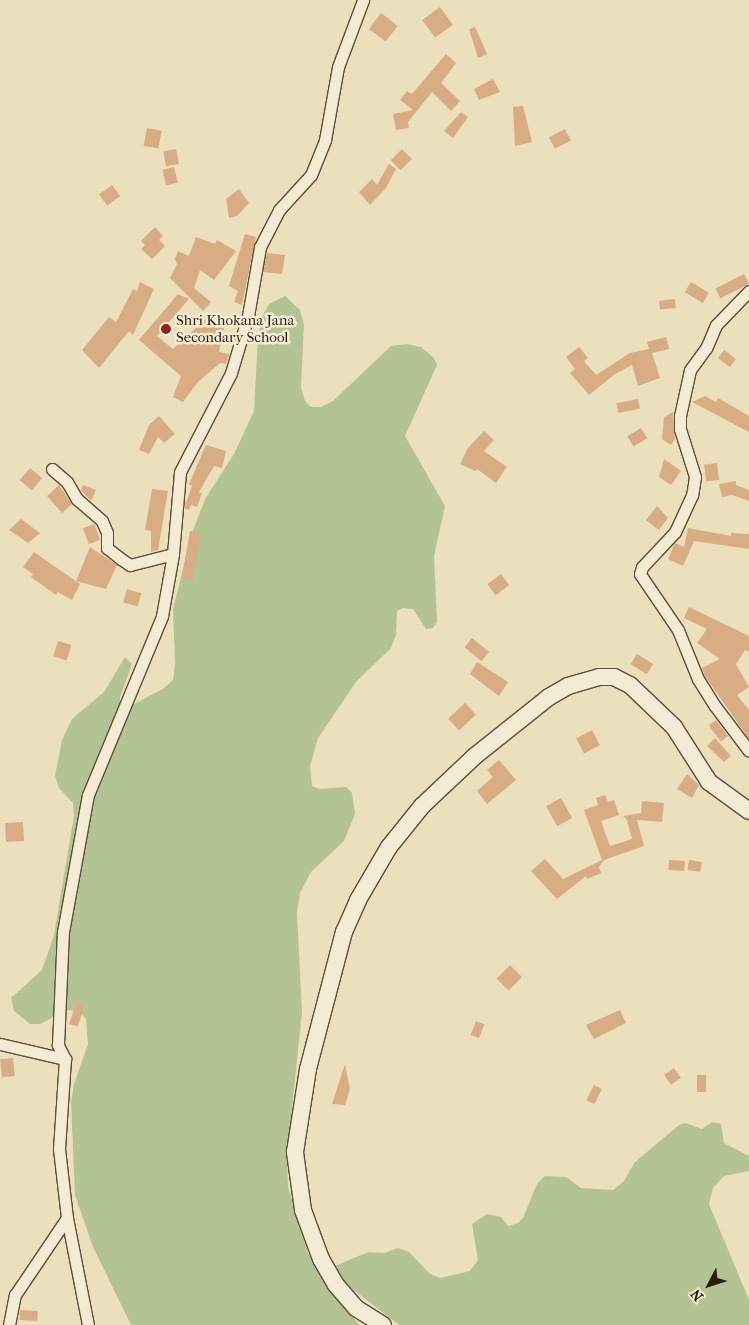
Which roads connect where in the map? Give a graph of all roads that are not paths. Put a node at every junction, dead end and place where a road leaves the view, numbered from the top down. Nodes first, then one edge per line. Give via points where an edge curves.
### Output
1 (363, 0) edge
2 (749, 291) edge
3 (52, 469) dead end
4 (173, 554) junction
5 (749, 750) edge
6 (749, 811) edge
7 (0, 1044) edge
8 (65, 1058) junction
9 (68, 1218) junction
10 (9, 1325) edge
11 (88, 1325) edge
12 (383, 1325) edge

1 - 4 street via 338,67 325,140 311,174 279,210 260,247 248,316 231,374 180,472
2 - 5 street via 716,325 706,348 690,370 680,429 695,477 692,495 675,532 640,574 678,630 710,699
3 - 4 street via 67,482 77,499 102,521 107,533 107,548 121,559 130,565
4 - 8 street via 162,616 88,795 63,932 58,1045
6 - 12 main road via 709,782 674,727 630,685 614,677 599,677 568,686 549,698 475,756 422,806 389,847 358,900 344,932 308,1069 295,1152 303,1210 320,1260 356,1308
7 - 8 street
8 - 9 street via 59,1149
9 - 10 street via 15,1294
9 - 11 street

